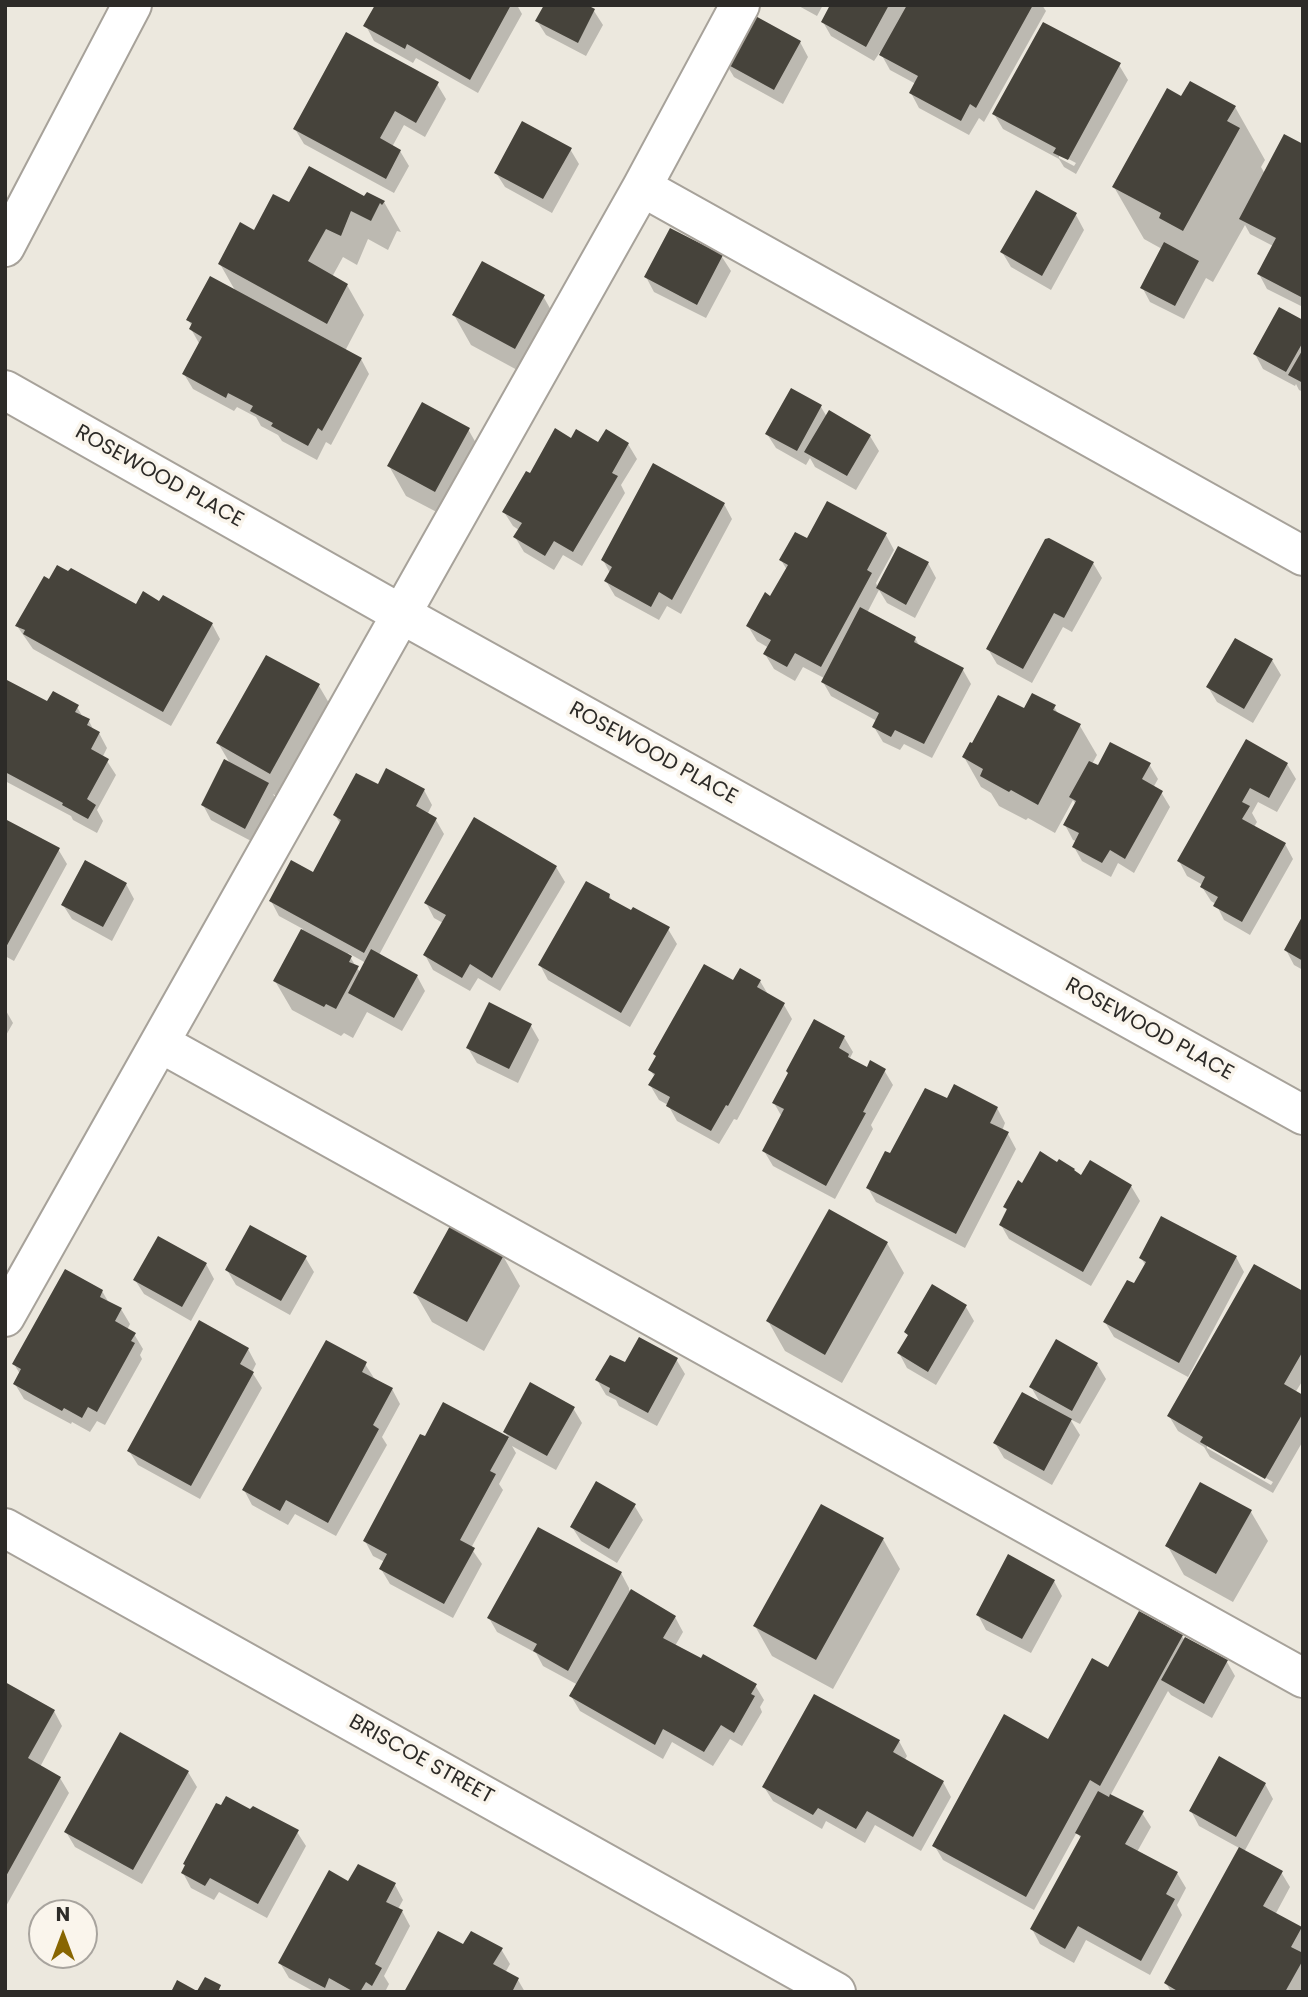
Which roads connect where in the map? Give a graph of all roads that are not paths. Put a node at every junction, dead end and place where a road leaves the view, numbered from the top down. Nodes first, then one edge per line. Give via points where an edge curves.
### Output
1 (132, 5) edge
2 (740, 5) edge
3 (642, 187) junction
4 (5, 247) edge
5 (5, 390) edge
6 (1303, 556) edge
7 (401, 614) junction
8 (160, 1043) junction
9 (1303, 1115) edge
10 (5, 1317) edge
11 (5, 1528) edge
12 (1303, 1678) edge
13 (836, 1992) edge

1 - 4 street
2 - 3 street
3 - 6 street
3 - 7 street
5 - 7 street, ROSEWOOD PLACE
7 - 8 street
7 - 9 street, ROSEWOOD PLACE
8 - 10 street
8 - 12 street
11 - 13 street, BRISCOE STREET

